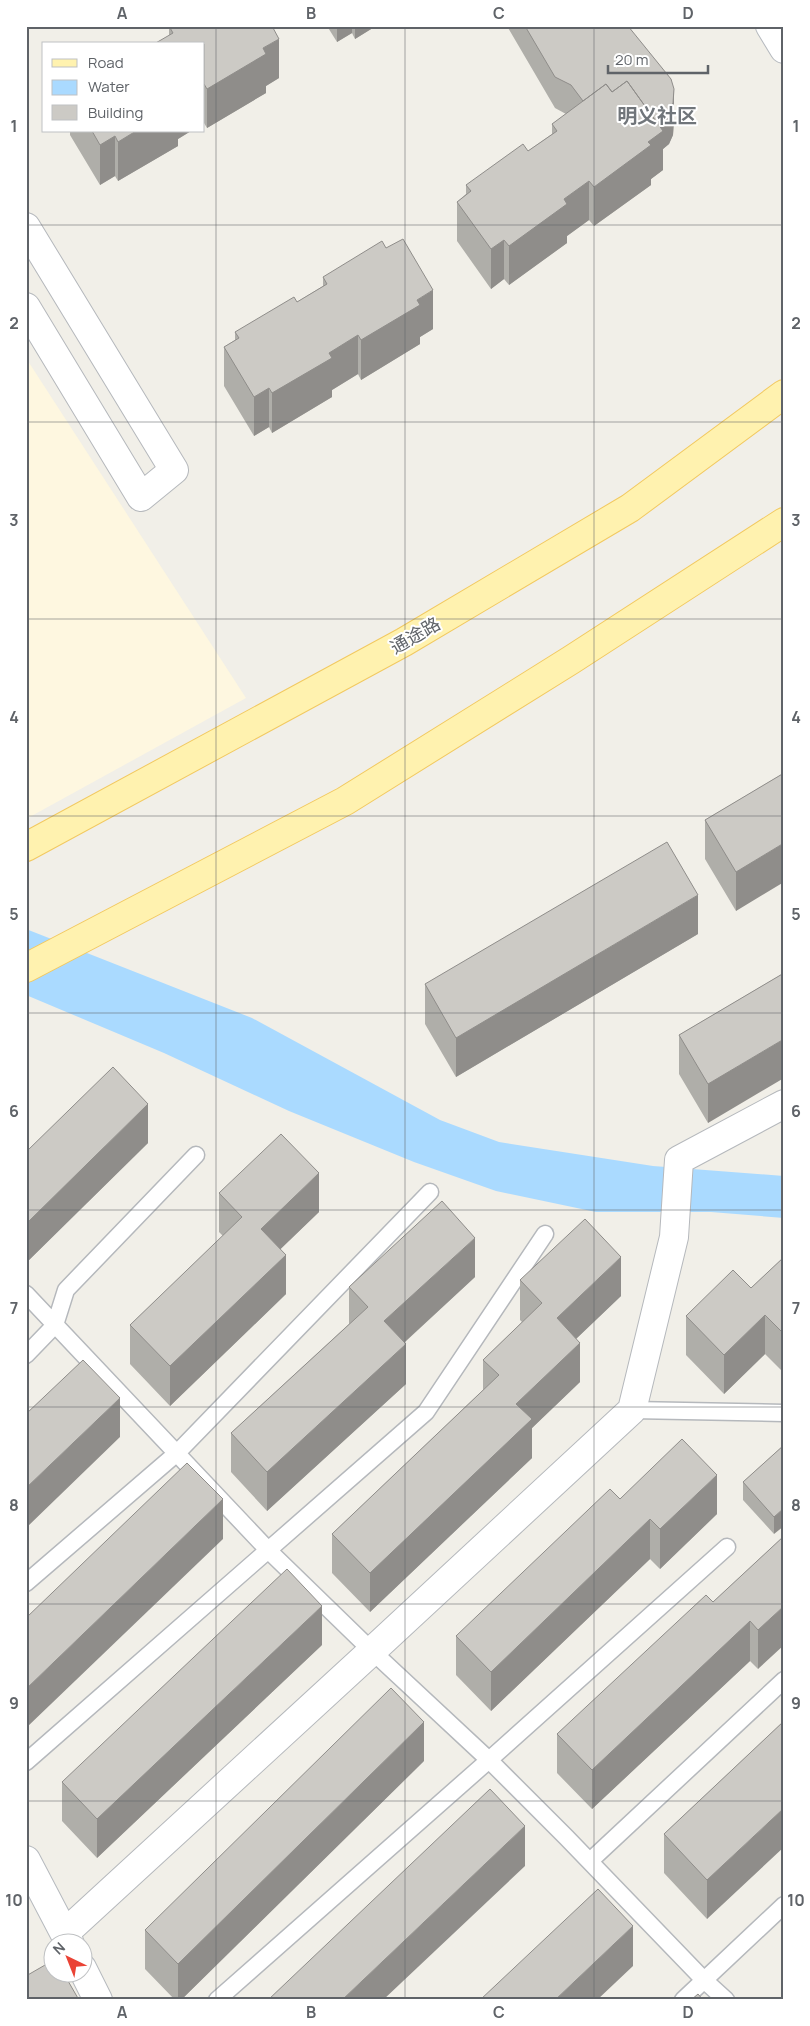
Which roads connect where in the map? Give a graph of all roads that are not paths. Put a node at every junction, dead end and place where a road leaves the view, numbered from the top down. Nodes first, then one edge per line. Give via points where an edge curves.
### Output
1 (770, 26) edge
2 (784, 49) edge
3 (26, 227) edge
4 (26, 307) edge
5 (784, 394) edge
6 (784, 522) edge
7 (26, 847) edge
8 (26, 968) edge
9 (784, 1104) edge
10 (196, 1155) dead end
11 (430, 1192) dead end
12 (545, 1234) dead end
13 (26, 1294) edge
14 (55, 1325) junction
15 (26, 1355) edge
16 (632, 1410) junction
17 (784, 1413) edge
18 (177, 1453) junction
19 (727, 1546) dead end
20 (269, 1551) junction
21 (26, 1583) edge
22 (372, 1651) junction
23 (784, 1680) edge
24 (489, 1760) junction
25 (26, 1762) edge
26 (26, 1860) edge
27 (590, 1861) junction
28 (617, 1889) junction
29 (602, 1902) edge
30 (784, 1905) edge
31 (66, 1934) edge
32 (72, 1934) edge
33 (704, 1980) junction
34 (90, 1984) edge
35 (98, 2000) edge
36 (217, 2000) edge
37 (683, 2000) edge
38 (726, 2000) edge

1 - 2 street
3 - 4 street via 174,470 141,497
5 - 7 main road, 通途路 via 621,513 404,642
6 - 8 main road via 345,801
9 - 16 street via 679,1160 674,1237
10 - 14 lane via 66,1290
11 - 18 lane
12 - 20 lane via 426,1412
13 - 14 lane
14 - 15 lane
14 - 18 lane
16 - 17 lane
16 - 22 street
18 - 20 lane
18 - 21 lane
19 - 24 lane
20 - 22 lane
20 - 25 lane
22 - 24 lane
22 - 32 street
23 - 27 lane
24 - 27 lane
24 - 36 lane
26 - 31 street
27 - 28 lane
28 - 29 lane
28 - 33 lane
30 - 33 lane
33 - 37 lane
33 - 38 lane
34 - 35 street

